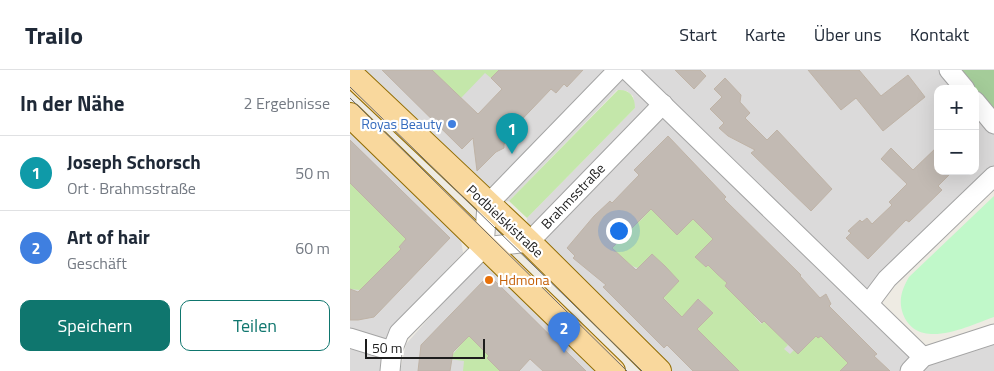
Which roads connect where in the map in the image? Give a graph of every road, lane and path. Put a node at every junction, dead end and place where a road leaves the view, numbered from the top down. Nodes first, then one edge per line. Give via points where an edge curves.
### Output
1 (618, 70) edge
2 (627, 70) edge
3 (949, 70) edge
4 (350, 72) edge
5 (962, 85) edge
6 (663, 104) junction
7 (979, 106) edge
8 (350, 115) edge
9 (994, 124) edge
10 (994, 176) edge
11 (488, 205) junction
12 (529, 242) junction
13 (484, 247) junction
14 (869, 303) junction
15 (994, 334) edge
16 (350, 338) edge
17 (392, 351) junction
18 (923, 357) junction
19 (390, 371) edge
20 (613, 371) edge
21 (660, 371) edge
22 (910, 371) edge

1 - 11 street
2 - 6 street
3 - 5 street
4 - 11 main road, Podbielskistraße
6 - 12 street, Brahmsstraße
6 - 14 street
7 - 9 street
8 - 13 main road
10 - 14 street via 887,279
11 - 12 main road, Podbielskistraße
11 - 13 street
12 - 13 street
12 - 21 main road, Podbielskistraße
13 - 17 street via 399,333
13 - 20 main road
14 - 18 street
15 - 18 street
16 - 17 street
17 - 19 street
18 - 22 street

